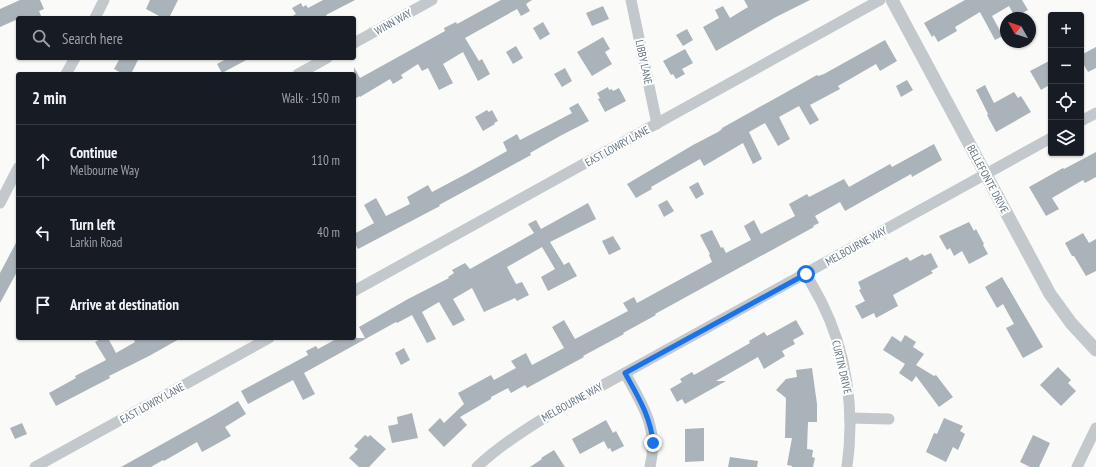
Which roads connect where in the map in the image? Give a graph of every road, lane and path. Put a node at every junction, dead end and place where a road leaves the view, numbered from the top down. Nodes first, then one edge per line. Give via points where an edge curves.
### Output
1 (104, 0) edge
2 (432, 0) edge
3 (630, 0) edge
4 (880, 0) edge
5 (892, 0) edge
6 (96, 16) edge
7 (356, 42) edge
8 (73, 60) edge
9 (323, 60) edge
10 (67, 72) edge
11 (302, 72) edge
12 (1096, 113) edge
13 (1083, 120) edge
14 (657, 124) junction
15 (1048, 140) edge
16 (16, 172) edge
17 (985, 174) junction
18 (0, 203) edge
19 (806, 274) junction
20 (356, 290) edge
21 (265, 340) edge
22 (1096, 350) edge
23 (625, 373) junction
24 (850, 418) junction
25 (889, 419) dead end
26 (1096, 428) edge
27 (35, 467) edge
28 (477, 467) edge
29 (650, 467) edge
30 (847, 467) edge
31 (1077, 467) edge

1 - 6 street
2 - 7 street, WINN WAY
3 - 14 street, LIBBY LANE
4 - 14 street, EAST LOWRY LANE
5 - 17 street, BELLEFONTE DRIVE
8 - 10 street
9 - 11 street
12 - 13 street
14 - 20 street, EAST LOWRY LANE
15 - 17 street, MELBOURNE WAY
16 - 18 street
17 - 19 street, MELBOURNE WAY
17 - 22 street, BELLEFONTE DRIVE via 1050,294 1071,323
19 - 23 street, MELBOURNE WAY
19 - 24 street, CURTIN DRIVE via 821,301 837,341 849,394
21 - 27 street, EAST LOWRY LANE
23 - 28 street, MELBOURNE WAY via 521,432
23 - 29 street via 650,422 653,443
24 - 25 street
24 - 30 street, CURTIN DRIVE
26 - 31 street

